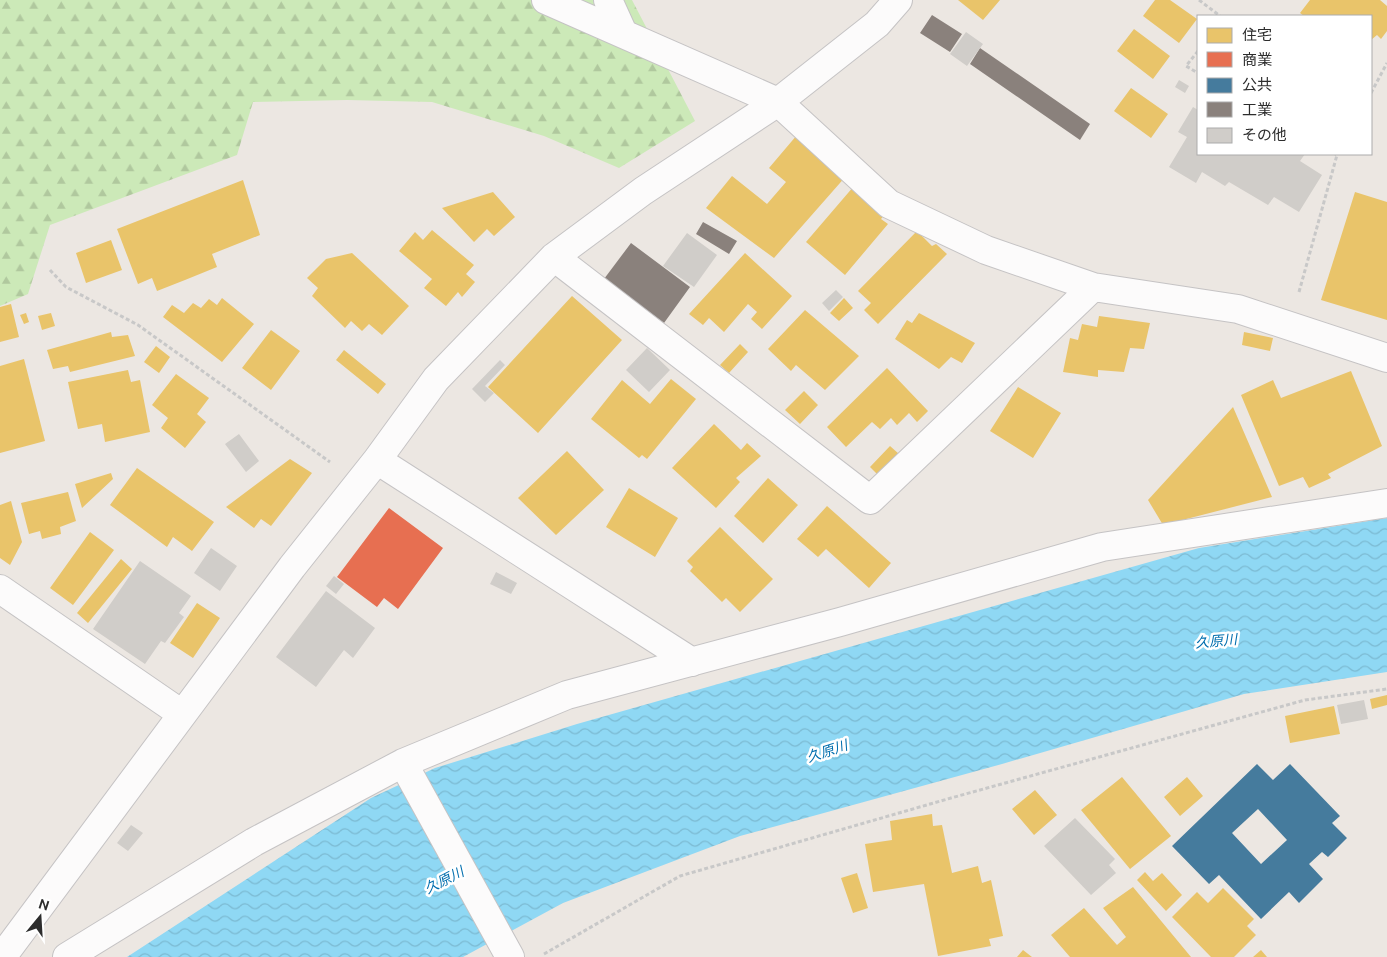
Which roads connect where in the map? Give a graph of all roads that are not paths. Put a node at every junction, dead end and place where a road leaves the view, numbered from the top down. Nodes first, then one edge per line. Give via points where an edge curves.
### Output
1 (546, 0) edge
2 (608, 0) edge
3 (898, 0) edge
4 (623, 34) junction
5 (778, 102) junction
6 (554, 257) junction
7 (1093, 287) junction
8 (1387, 358) edge
9 (377, 460) junction
10 (1387, 503) edge
11 (0, 589) edge
12 (692, 662) junction
13 (182, 714) junction
14 (403, 763) junction
15 (2, 957) edge
16 (67, 957) edge
17 (510, 957) edge

1 - 4 street
2 - 4 street
3 - 5 street via 876,24
4 - 5 street
5 - 6 street via 643,191
5 - 7 street via 889,204 986,250
6 - 7 street via 870,500
6 - 9 street via 436,379
7 - 8 street via 1238,309
9 - 12 street
9 - 13 street via 292,566
10 - 12 street via 1102,548
11 - 13 street
12 - 14 street via 567,695
13 - 15 street
14 - 16 street via 254,842
14 - 17 street

